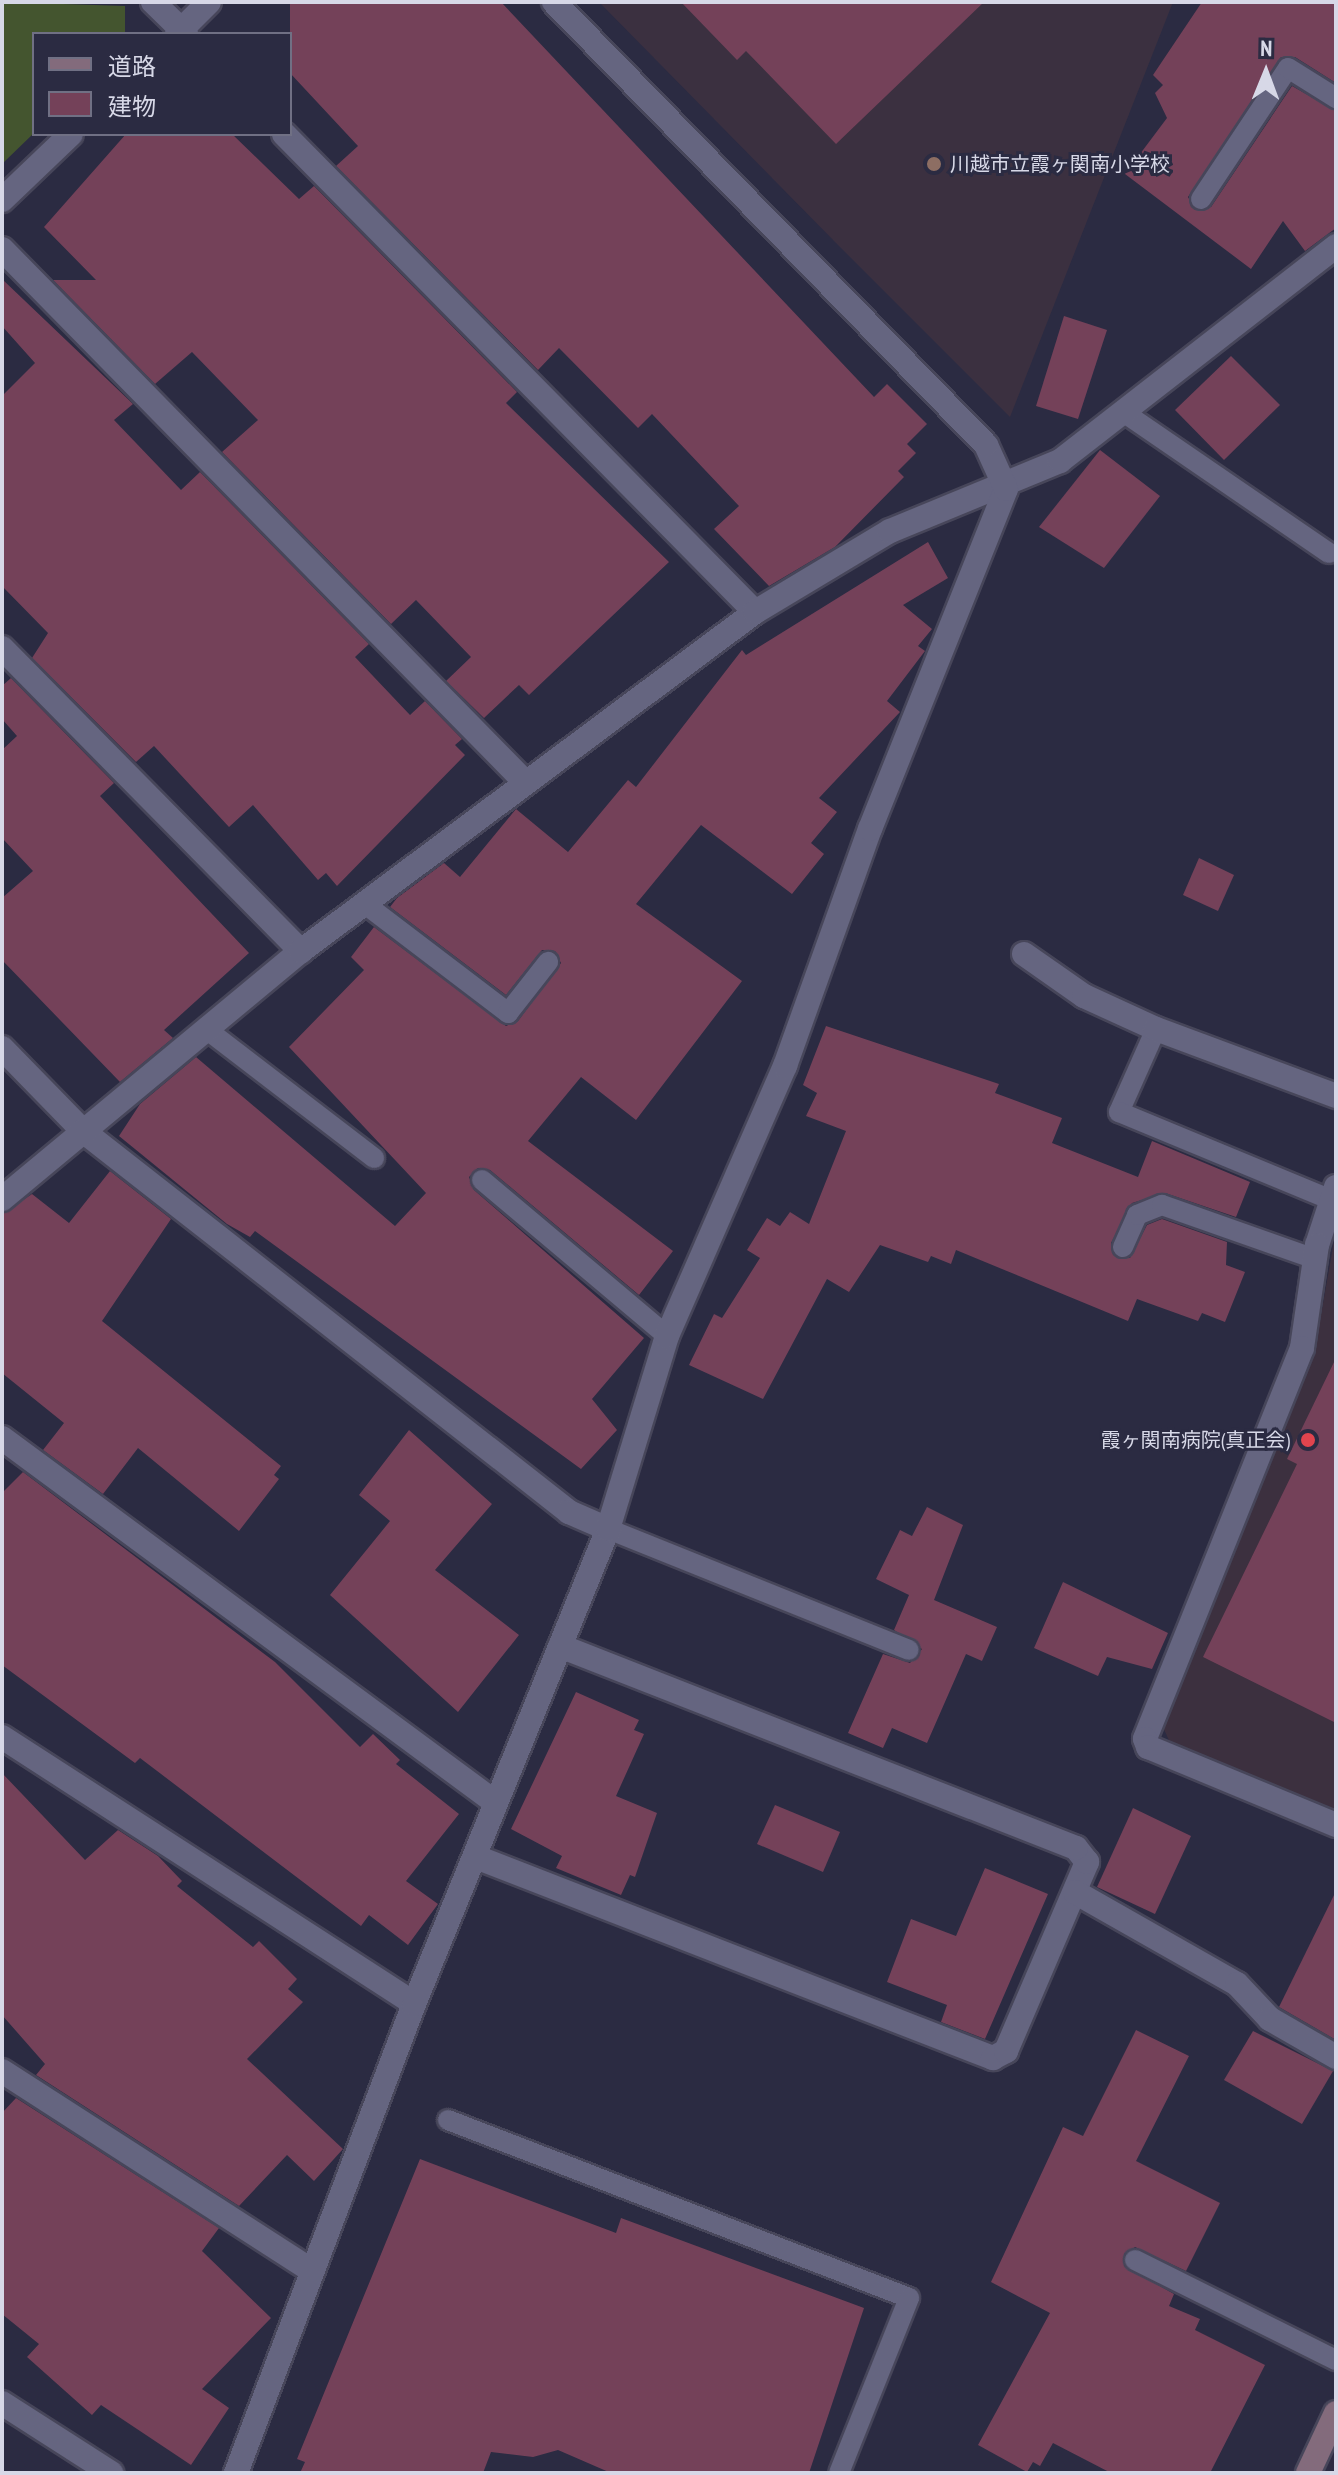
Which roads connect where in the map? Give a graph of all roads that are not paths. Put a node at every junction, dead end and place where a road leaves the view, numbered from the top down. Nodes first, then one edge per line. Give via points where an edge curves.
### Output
1 (153, 2) edge
2 (209, 2) edge
3 (554, 2) edge
4 (180, 32) edge
5 (182, 32) edge
6 (1336, 98) edge
7 (69, 136) edge
8 (286, 136) edge
9 (1201, 199) dead end
10 (2, 200) edge
11 (1336, 246) edge
12 (2, 249) edge
13 (1126, 414) junction
14 (1006, 489) junction
15 (1329, 553) dead end
16 (755, 612) junction
17 (2, 648) edge
18 (524, 781) junction
19 (365, 904) junction
20 (301, 951) junction
21 (1024, 954) dead end
22 (548, 962) dead end
23 (206, 1029) junction
24 (1156, 1029) junction
25 (2, 1048) edge
26 (1336, 1096) edge
27 (83, 1131) junction
28 (374, 1158) dead end
29 (482, 1180) dead end
30 (1334, 1194) edge
31 (2, 1199) edge
32 (1123, 1247) dead end
33 (1315, 1259) junction
34 (667, 1336) junction
35 (2, 1438) edge
36 (608, 1529) junction
37 (560, 1646) junction
38 (909, 1650) dead end
39 (2, 1737) edge
40 (496, 1803) junction
41 (1336, 1825) edge
42 (476, 1857) junction
43 (1075, 1892) junction
44 (414, 2004) junction
45 (1336, 2057) edge
46 (2, 2071) edge
47 (448, 2120) dead end
48 (1135, 2260) dead end
49 (311, 2270) junction
50 (1336, 2360) edge
51 (2, 2403) edge
52 (1336, 2413) edge
53 (111, 2473) edge
54 (236, 2473) edge
55 (839, 2473) edge
56 (1308, 2473) edge

1 - 4 street
2 - 5 street
3 - 14 street via 986,445
6 - 9 lane via 1288,68
7 - 10 street
8 - 16 street
11 - 13 street
12 - 18 street
13 - 14 street
13 - 15 lane
14 - 16 street via 876,537
14 - 34 street via 870,829 785,1066
16 - 18 street
17 - 20 street
18 - 19 street
19 - 20 street
19 - 22 lane via 508,1013
20 - 23 street
21 - 24 street via 1084,996
23 - 27 street
23 - 28 lane
24 - 26 street
24 - 30 lane via 1119,1112
25 - 27 street
27 - 31 street
27 - 36 street via 569,1512
29 - 34 lane
30 - 33 street
32 - 33 lane via 1137,1215 1162,1205
33 - 41 street via 1302,1348 1145,1739 1148,1747
34 - 36 street
35 - 40 street
36 - 37 street
36 - 38 lane
37 - 40 street
37 - 43 street via 1076,1848 1087,1862
39 - 44 street
40 - 42 street
42 - 43 street via 993,2058 1006,2051
42 - 44 street
43 - 45 street via 1237,1984 1270,2019
44 - 49 street
46 - 49 street
47 - 55 lane via 909,2298
48 - 50 lane
49 - 54 street
51 - 53 street
52 - 56 main road

